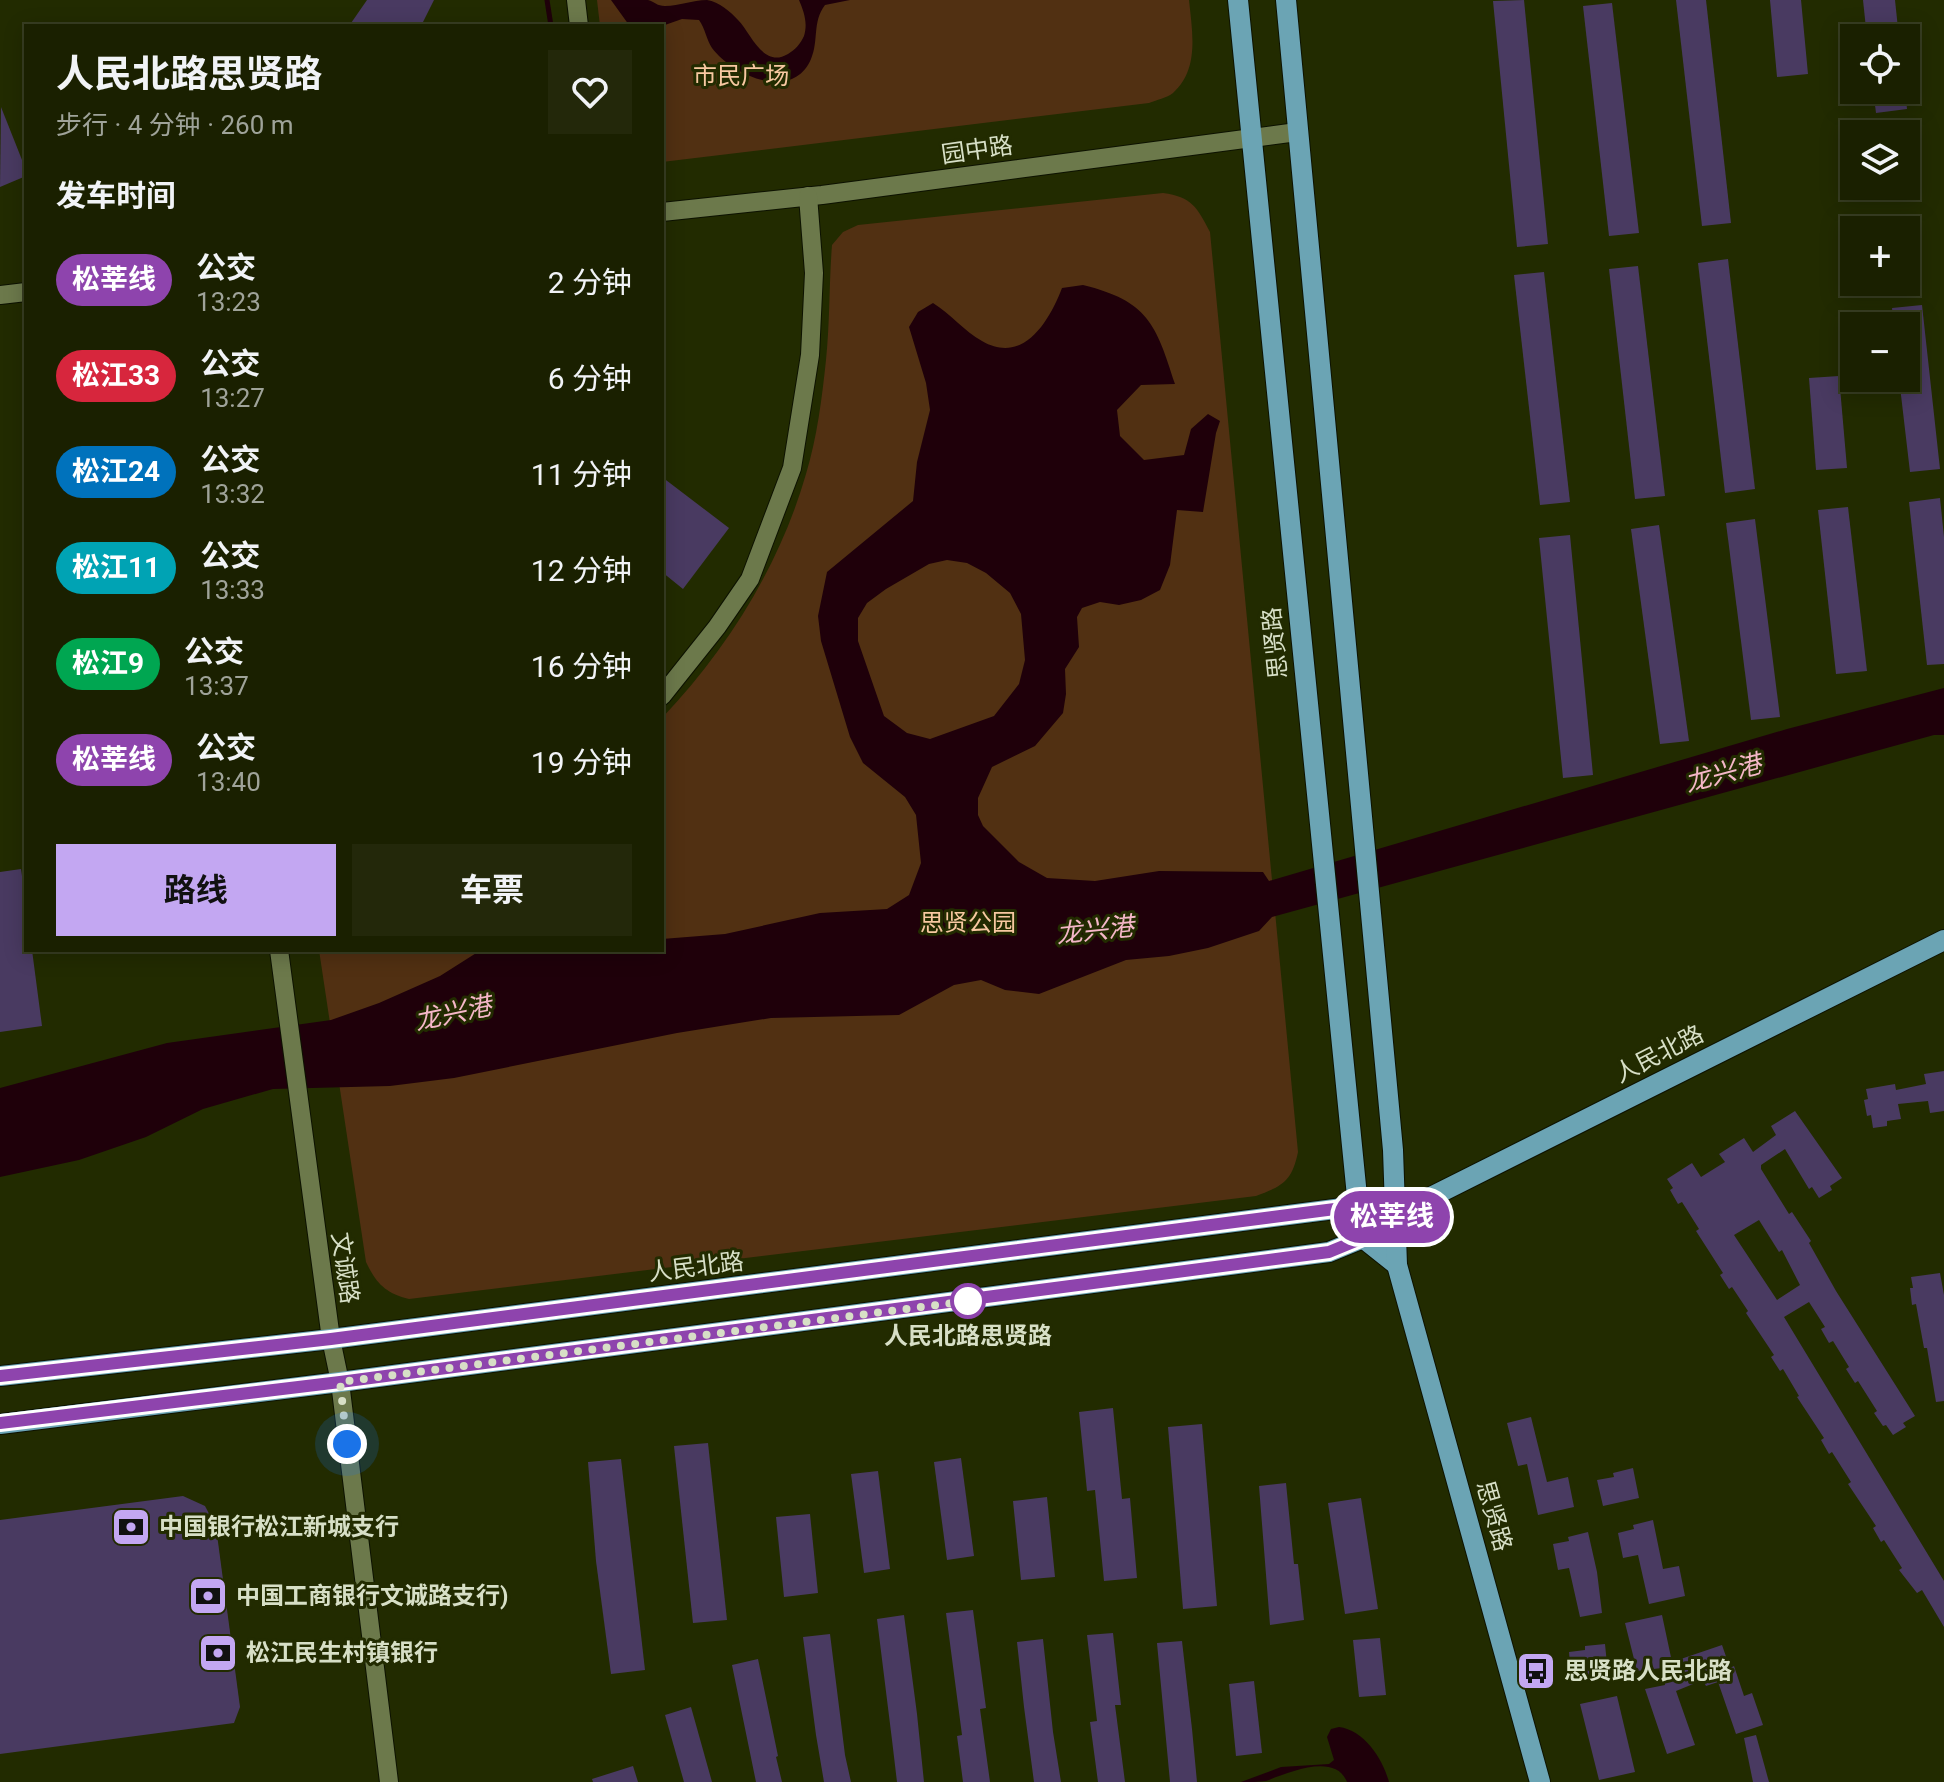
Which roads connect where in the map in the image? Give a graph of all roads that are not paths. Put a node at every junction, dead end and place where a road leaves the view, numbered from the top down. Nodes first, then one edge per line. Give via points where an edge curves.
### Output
1 (576, 0) edge
2 (1238, 0) edge
3 (1286, 0) edge
4 (579, 24) edge
5 (1297, 132) junction
6 (1251, 138) junction
7 (808, 196) junction
8 (664, 212) edge
9 (24, 292) edge
10 (0, 295) edge
11 (664, 693) edge
12 (1944, 940) edge
13 (279, 952) edge
14 (1358, 1206) junction
15 (1397, 1214) junction
16 (1363, 1238) junction
17 (1397, 1265) junction
18 (331, 1339) junction
19 (0, 1376) edge
20 (340, 1382) junction
21 (0, 1424) edge
22 (389, 1782) edge
23 (1540, 1782) edge

1 - 4 street
2 - 6 main road, 思贤路
3 - 5 main road, 思贤路
5 - 6 street, 园中路
5 - 15 main road, 思贤路
6 - 7 street, 园中路
6 - 14 main road, 思贤路
7 - 8 street, 园中路
7 - 11 street via 814,273 810,355 792,468 750,579
9 - 10 street
12 - 15 main road, 人民北路
13 - 18 street, 文诚路
14 - 15 main road, 人民北路
14 - 16 main road, 思贤路
14 - 18 main road, 人民北路
15 - 16 main road, 人民北路
15 - 17 main road, 思贤路
16 - 17 main road
16 - 20 main road, 人民北路 via 1329,1252
17 - 23 main road, 思贤路
18 - 19 main road, 人民北路
18 - 20 street, 文诚路
20 - 21 main road, 人民北路
20 - 22 street, 文诚路

